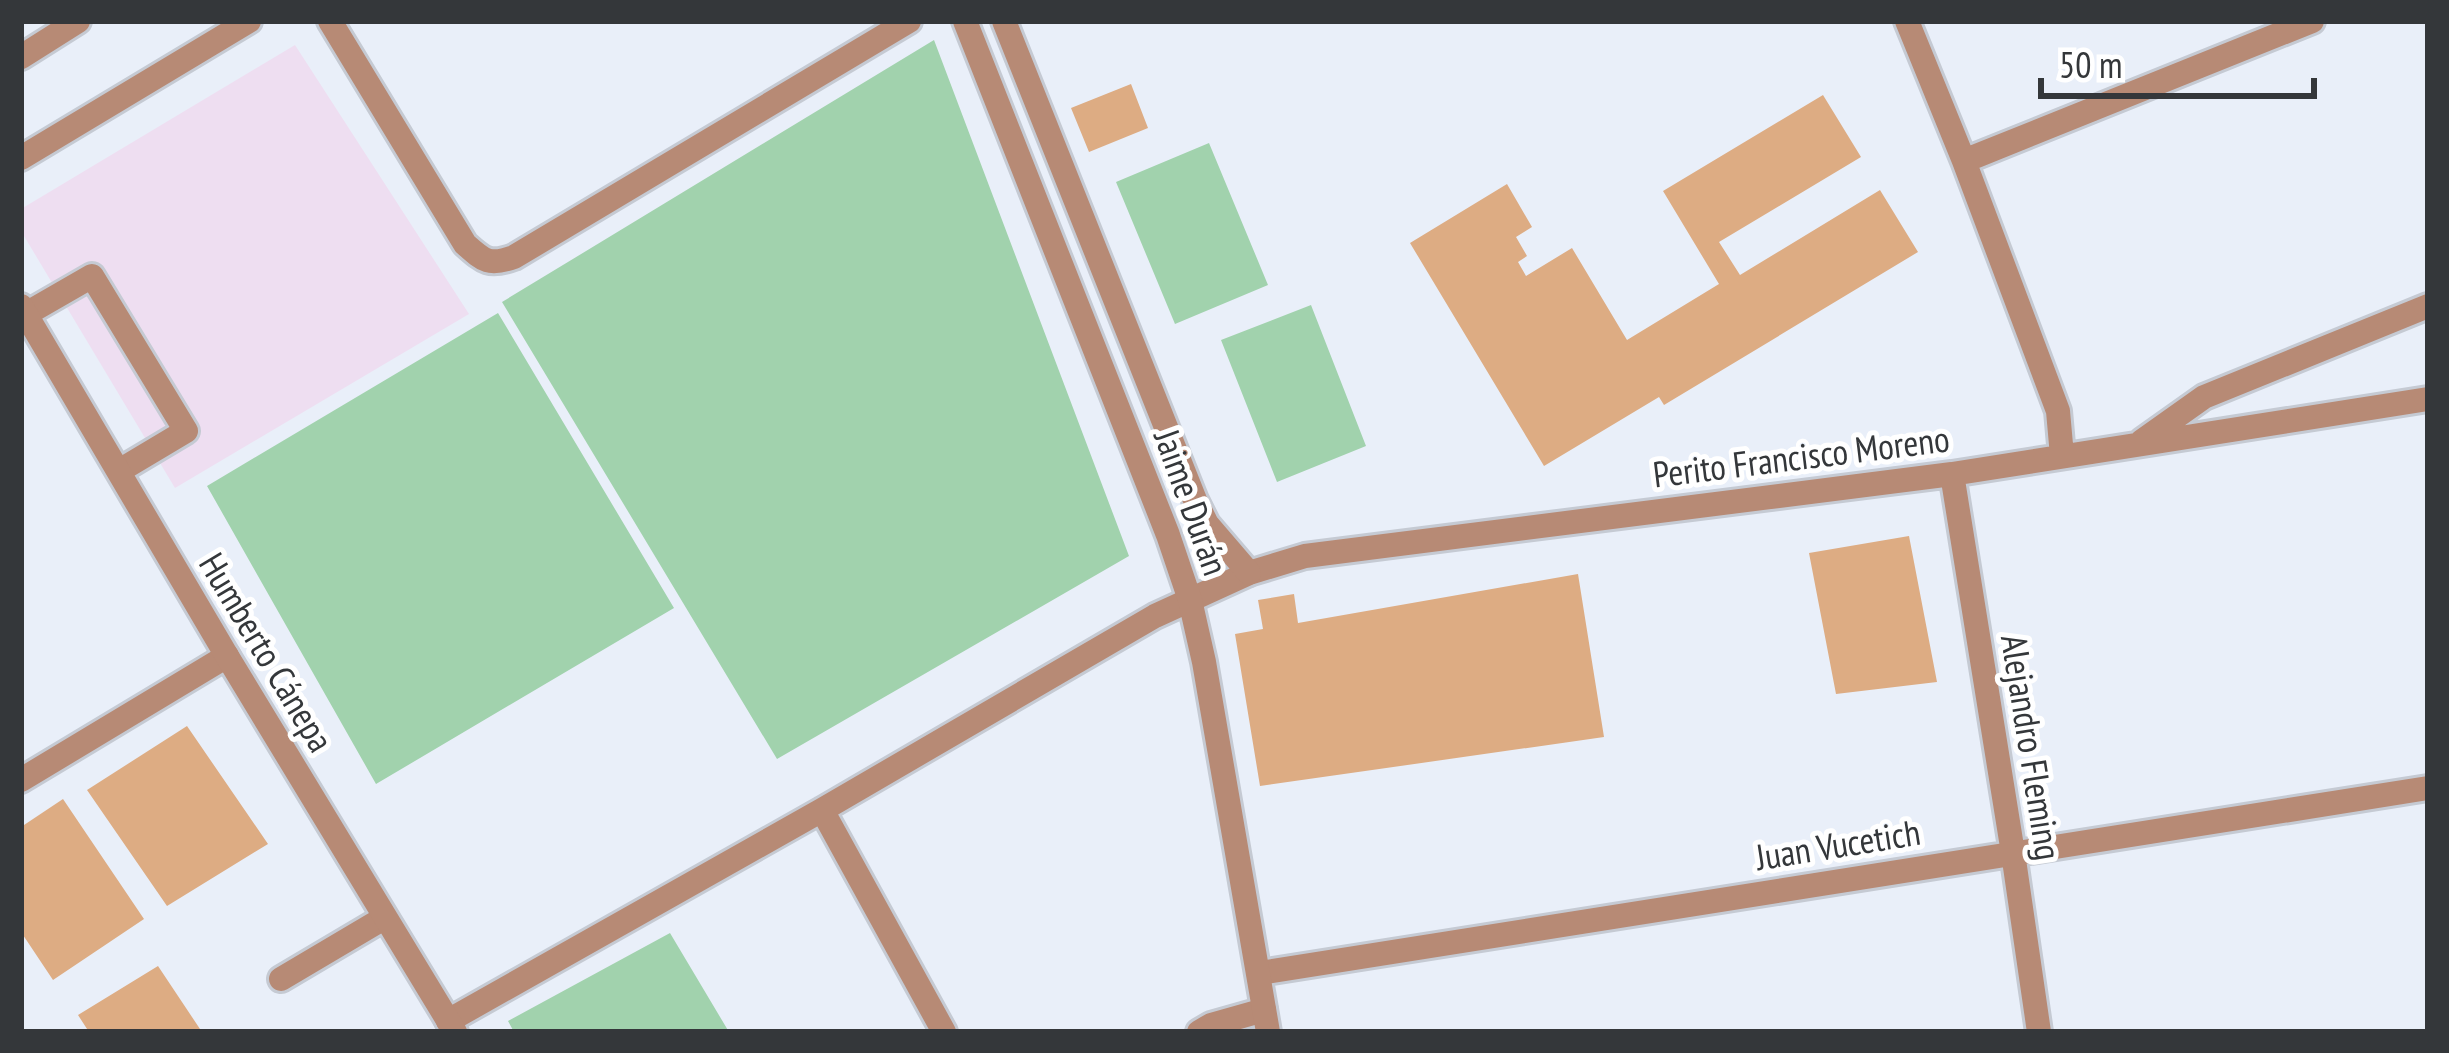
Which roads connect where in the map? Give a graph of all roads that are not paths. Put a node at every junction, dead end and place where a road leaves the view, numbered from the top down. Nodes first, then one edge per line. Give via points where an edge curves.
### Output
1 (78, 21) edge
2 (249, 21) edge
3 (331, 21) edge
4 (909, 21) edge
5 (965, 21) edge
6 (1004, 21) edge
7 (1907, 21) edge
8 (2312, 21) edge
9 (21, 57) edge
10 (21, 158) edge
11 (1964, 160) junction
12 (2428, 306) edge
13 (23, 310) edge
14 (2428, 400) edge
15 (2135, 446) junction
16 (2062, 456) junction
17 (119, 471) junction
18 (1952, 474) junction
19 (1249, 573) junction
20 (1190, 600) junction
21 (227, 656) junction
22 (21, 780) edge
23 (2428, 788) edge
24 (822, 809) junction
25 (2013, 853) junction
26 (384, 918) junction
27 (1260, 973) junction
28 (280, 979) dead end
29 (1266, 1021) edge
30 (452, 1026) edge
31 (944, 1032) edge
32 (1199, 1032) edge
33 (2038, 1032) edge

1 - 9 street
2 - 10 street
3 - 4 street via 465,244 482,260 499,262
5 - 20 street, Jaime Durán
6 - 19 street, Jaime Durán via 1195,500
7 - 11 street
8 - 11 street
11 - 16 street via 2058,411
12 - 15 street via 2204,398
13 - 17 street, Humberto Cánepa
13 - 17 street via 92,276 186,430
14 - 15 street, Perito Francisco Moreno
15 - 16 street, Perito Francisco Moreno
16 - 18 street, Perito Francisco Moreno
17 - 21 street, Humberto Cánepa
18 - 19 street, Perito Francisco Moreno via 1305,556
18 - 25 street, Alejandro Fleming
19 - 20 street, Perito Francisco Moreno
20 - 24 street, Perito Francisco Moreno
20 - 27 street, Jaime Durán
21 - 22 street
21 - 26 street, Humberto Cánepa
23 - 25 street, Juan Vucetich
24 - 30 street, Perito Francisco Moreno
24 - 31 street
25 - 27 street, Juan Vucetich
25 - 33 street, Alejandro Fleming
26 - 28 street
26 - 30 street, Humberto Cánepa
27 - 29 street, Jaime Durán
29 - 32 street

